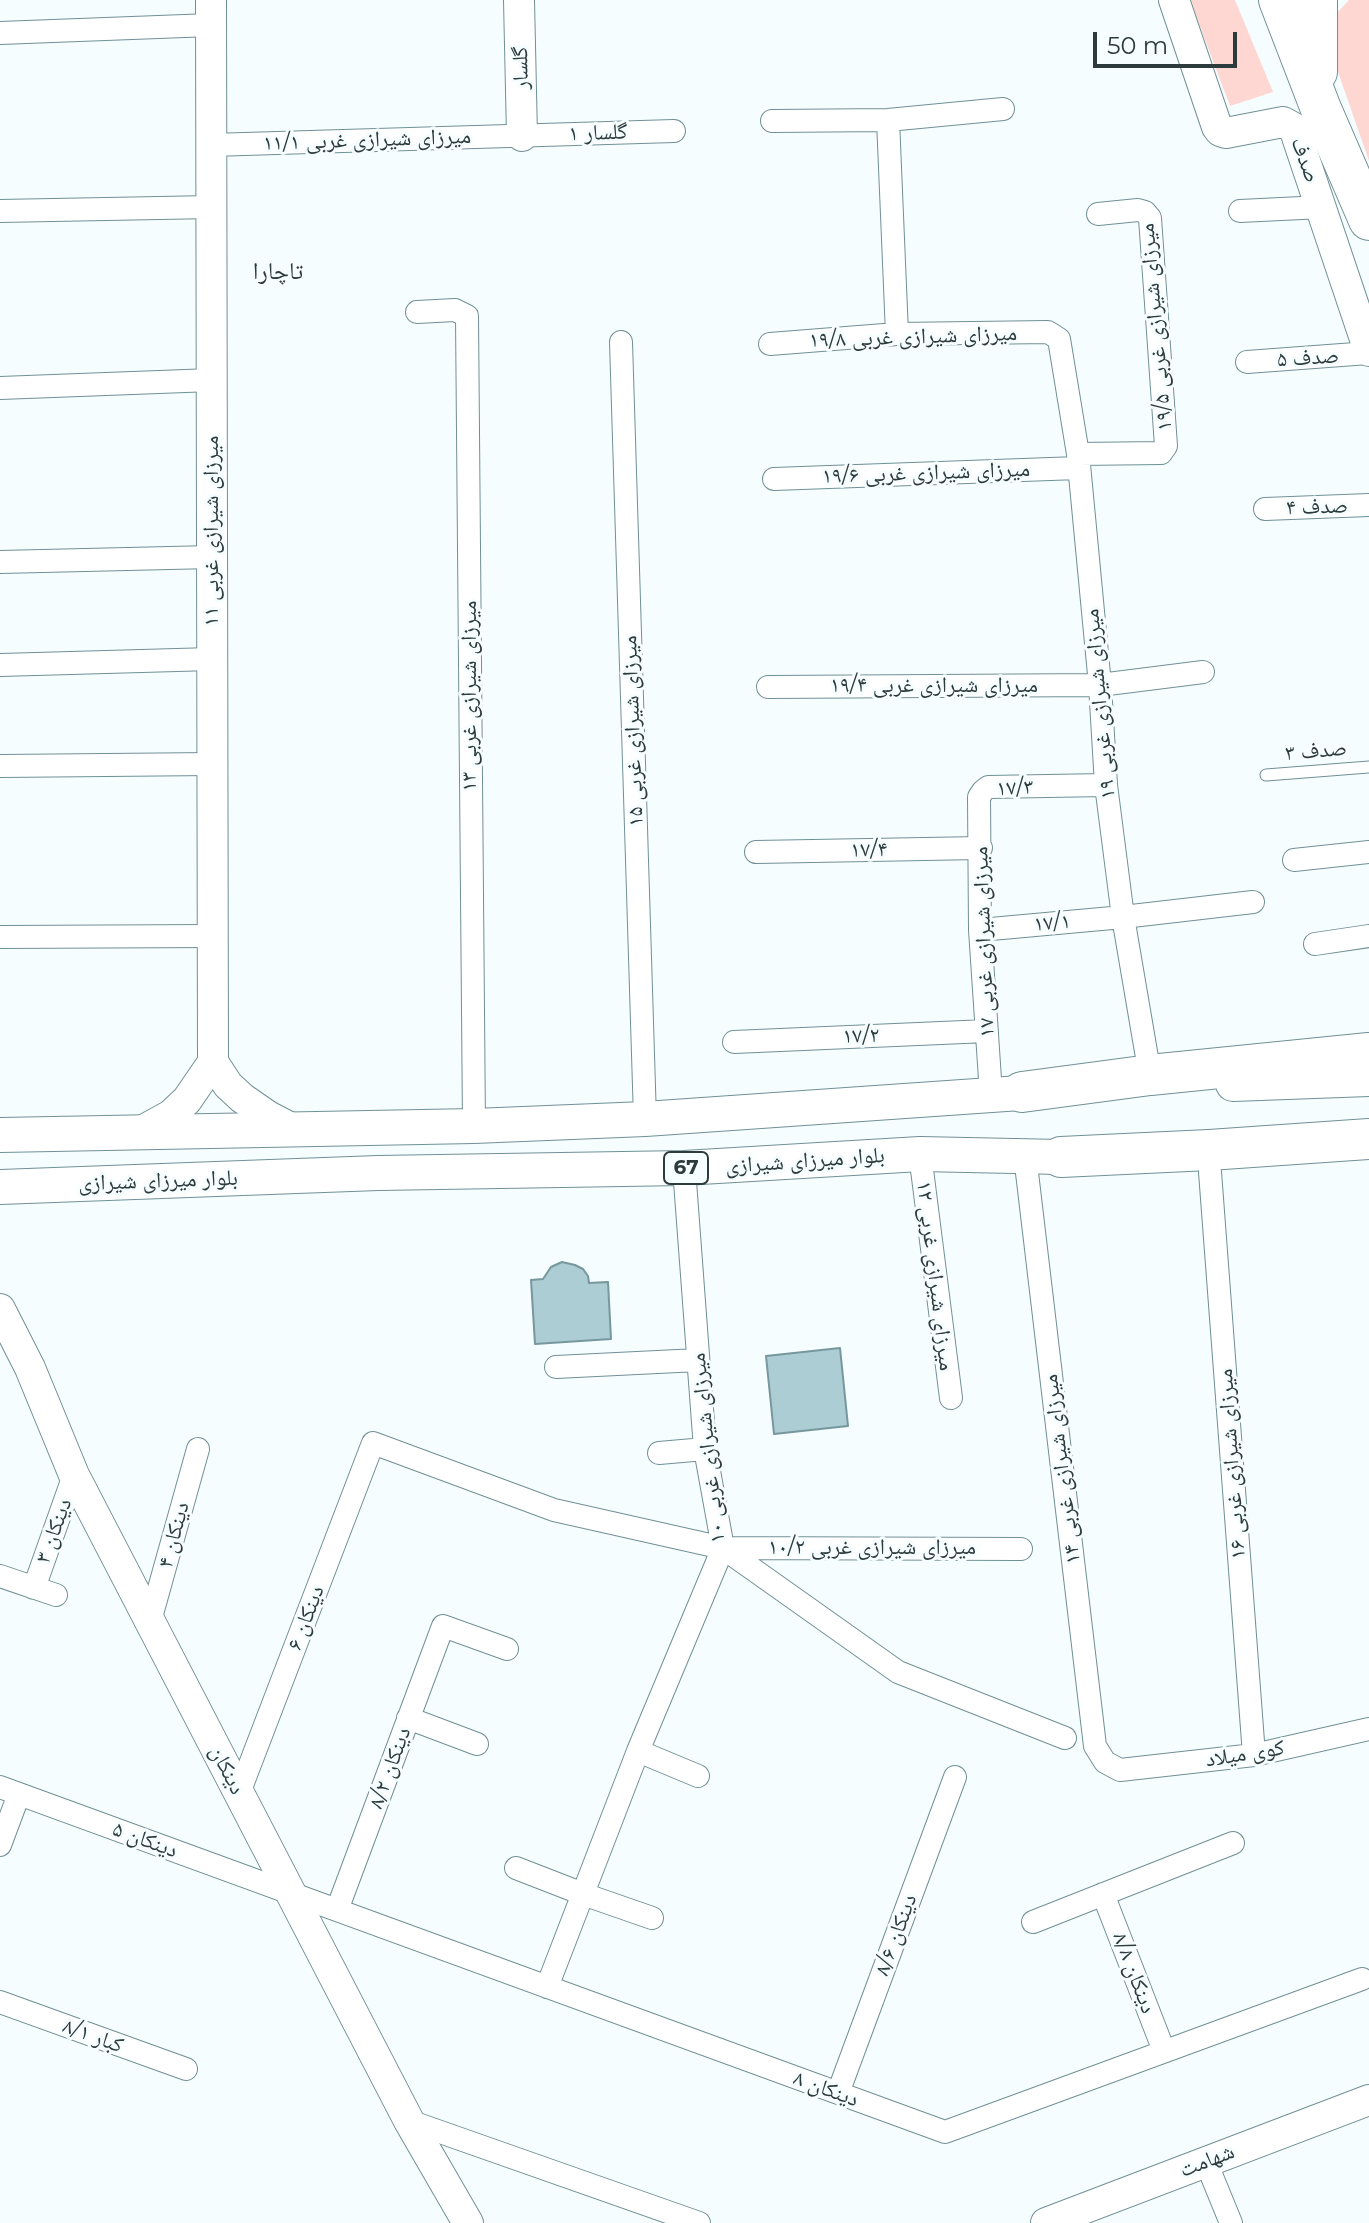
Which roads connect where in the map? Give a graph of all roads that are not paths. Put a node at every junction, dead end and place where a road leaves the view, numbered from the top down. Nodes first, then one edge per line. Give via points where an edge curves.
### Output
1 (519, 0) edge
2 (1174, 0) edge
3 (1279, 0) edge
4 (1317, 0) edge
5 (211, 13) edge
6 (5, 32) edge
7 (1003, 109) dead end
8 (1321, 109) junction
9 (888, 120) junction
10 (772, 121) dead end
11 (674, 131) dead end
12 (522, 136) junction
13 (211, 145) junction
14 (212, 207) junction
15 (1322, 207) junction
16 (7, 211) edge
17 (1240, 211) dead end
18 (1098, 214) dead end
19 (1369, 220) edge
20 (417, 312) dead end
21 (897, 334) junction
22 (1055, 335) joint
23 (621, 342) dead end
24 (770, 344) dead end
25 (1369, 352) edge
26 (1247, 362) dead end
27 (212, 380) junction
28 (0, 388) edge
29 (1078, 461) junction
30 (774, 479) dead end
31 (1369, 505) edge
32 (1265, 509) dead end
33 (212, 557) junction
34 (10, 561) edge
35 (212, 659) junction
36 (0, 665) edge
37 (1203, 672) dead end
38 (1100, 685) junction
39 (768, 687) dead end
40 (212, 764) junction
41 (0, 766) edge
42 (1369, 767) edge
43 (1266, 775) dead end
44 (1106, 785) junction
45 (983, 791) joint
46 (981, 848) junction
47 (756, 852) dead end
48 (1369, 852) edge
49 (1294, 860) dead end
50 (1253, 902) dead end
51 (1123, 917) junction
52 (980, 930) junction
53 (212, 936) junction
54 (1369, 936) edge
55 (0, 937) edge
56 (1315, 944) dead end
57 (987, 1031) junction
58 (734, 1042) dead end
59 (1369, 1053) edge
60 (213, 1062) junction
61 (1150, 1075) junction
62 (1369, 1079) edge
63 (1007, 1093) junction
64 (645, 1119) junction
65 (1369, 1121) edge
66 (474, 1126) junction
67 (293, 1129) junction
68 (140, 1132) junction
69 (0, 1135) edge
70 (1369, 1139) edge
71 (920, 1154) junction
72 (1043, 1156) junction
73 (684, 1168) junction
74 (1210, 1172) dead end
75 (0, 1187) edge
76 (0, 1309) edge
77 (698, 1360) junction
78 (556, 1367) dead end
79 (951, 1398) dead end
80 (198, 1449) dead end
81 (705, 1449) junction
82 (659, 1453) dead end
83 (74, 1475) junction
84 (723, 1548) junction
85 (1021, 1549) dead end
86 (0, 1576) edge
87 (34, 1588) junction
88 (56, 1595) dead end
89 (150, 1621) junction
90 (507, 1649) dead end
91 (408, 1718) junction
92 (1369, 1729) edge
93 (1065, 1738) dead end
94 (477, 1744) dead end
95 (638, 1751) junction
96 (1254, 1755) junction
97 (1120, 1770) joint
98 (698, 1776) dead end
99 (955, 1777) dead end
100 (9, 1790) edge
101 (239, 1793) junction
102 (1233, 1843) dead end
103 (0, 1845) edge
104 (516, 1868) dead end
105 (291, 1893) junction
106 (583, 1894) junction
107 (1103, 1894) junction
108 (337, 1910) junction
109 (652, 1918) dead end
110 (1033, 1922) dead end
111 (1362, 1979) dead end
112 (547, 1987) junction
113 (0, 2002) edge
114 (1164, 2051) junction
115 (186, 2069) dead end
116 (838, 2093) junction
117 (1369, 2100) edge
118 (409, 2121) junction
119 (1206, 2162) junction
120 (468, 2223) edge
121 (699, 2223) edge
122 (1046, 2223) edge
123 (1231, 2223) edge

1 - 12 street, گلسار
2 - 15 street, صدف via 1217,127 1226,133 1289,124
3 - 8 highway
4 - 8 highway
5 - 6 street
5 - 13 street, میرزای شیرازی غربی ۱۱
7 - 9 street
8 - 19 highway
9 - 10 street
9 - 21 street
11 - 12 street, گلسار ۱
12 - 13 street, میرزای شیرازی غربی ۱۱/۱
13 - 14 street, میرزای شیرازی غربی ۱۱
14 - 16 street
14 - 27 street, میرزای شیرازی غربی ۱۱
15 - 17 street
15 - 25 street, صدف
18 - 29 street, ۱۹/۵ میرزای شیرازی غربی via 1138,210 1150,218 1166,446 1161,453
20 - 66 street, ۱۳ میرزای شیرازی غربی via 455,310 467,316
21 - 22 street, ۱۹/۸ میرزای شیرازی غربی
21 - 24 street, ۱۹/۸ میرزای شیرازی غربی
22 - 29 street, ۱۹ میرزای شیرازی غربی
23 - 64 street, ۱۵ میرزای شیرازی غربی
25 - 26 street, ۵ صدف
27 - 28 street
27 - 33 street, میرزای شیرازی غربی ۱۱
29 - 30 street, ۱۹/۶ میرزای شیرازی غربی
29 - 38 street, ۱۹ میرزای شیرازی غربی
31 - 32 street, ۴ صدف
33 - 34 street
33 - 35 street, میرزای شیرازی غربی ۱۱
35 - 36 street
35 - 40 street, میرزای شیرازی غربی ۱۱
37 - 38 street, ۱۹/۴ میرزای شیرازی غربی
38 - 39 street, ۱۹/۴ میرزای شیرازی غربی
38 - 44 street, ۱۹ میرزای شیرازی غربی
40 - 41 street
40 - 53 street, میرزای شیرازی غربی ۱۱
42 - 43 lane, صدف ۳
44 - 45 street, ۱۷/۳
44 - 51 street, ۱۹ میرزای شیرازی غربی
45 - 46 street, ۱۷ میرزای شیرازی غربی
46 - 47 street, ۱۷/۴
46 - 52 street, ۱۷ میرزای شیرازی غربی
48 - 49 street
50 - 51 street, ۱۷/۱
51 - 52 street, ۱۷/۱
51 - 61 street, ۱۹ میرزای شیرازی غربی
52 - 57 street, ۱۷ میرزای شیرازی غربی
53 - 55 street
53 - 60 street, میرزای شیرازی غربی ۱۱
54 - 56 street
57 - 58 street, ۱۷/۲
57 - 63 street, ۱۷ میرزای شیرازی غربی
59 - 61 highway
60 - 67 street via 242,1098
60 - 68 street via 187,1100
61 - 63 highway
62 - 63 main road
63 - 64 main road
64 - 66 main road
65 - 72 main road, بلوار میرزای شیرازی / 67 via 1200,1135
66 - 67 main road
67 - 68 main road
68 - 69 main road
70 - 72 highway
71 - 72 main road, بلوار میرزای شیرازی / 67
71 - 73 main road, بلوار میرزای شیرازی / 67
71 - 79 street, ۱۲ میرزای شیرازی غربی
72 - 97 street, ۱۴ میرزای شیرازی غربی via 1095,1746 1105,1762
73 - 75 main road, بلوار میرزای شیرازی / 67
73 - 77 street, ۱۰ میرزای شیرازی غربی
74 - 96 street, ۱۶ میرزای شیرازی غربی
76 - 83 street, دینکان
77 - 78 street
77 - 81 street, ۱۰ میرزای شیرازی غربی
80 - 89 street, دینکان ۴
81 - 82 street
81 - 84 street, ۱۰ میرزای شیرازی غربی
83 - 87 street, ۳ دینکان
83 - 89 street, دینکان
84 - 85 street, ۱۰/۲ میرزای شیرازی غربی
84 - 93 street via 898,1672
84 - 95 street, ۱۰ میرزای شیرازی غربی
84 - 101 street, دینکان ۶ via 554,1510 373,1443
86 - 87 street
87 - 88 street
89 - 101 street, دینکان
90 - 91 street, دینکان ۸/۲ via 443,1626
91 - 94 street
91 - 108 street, دینکان ۸/۲
92 - 96 street, کوی میلاد
95 - 98 street
95 - 106 street, ۱۰ میرزای شیرازی غربی
96 - 97 street, کوی میلاد
99 - 116 street, ۸/۶ دینکان
100 - 103 street
100 - 105 street, ۵ دینکان
101 - 105 street, دینکان
102 - 107 street
104 - 106 street
105 - 108 street, ۸ دینکان
105 - 118 street, دینکان
106 - 109 street
106 - 112 street, ۱۰ میرزای شیرازی غربی
107 - 110 street
107 - 114 street, ۸/۸ دینکان
108 - 112 street, ۸ دینکان
111 - 114 street, ۸ دینکان
112 - 116 street, ۸ دینکان
113 - 115 street, ۸/۱ کبار
114 - 116 street, ۸ دینکان via 945,2132
117 - 119 street, شهامت
118 - 120 street, دینکان
118 - 121 street
119 - 122 street, شهامت
119 - 123 street

